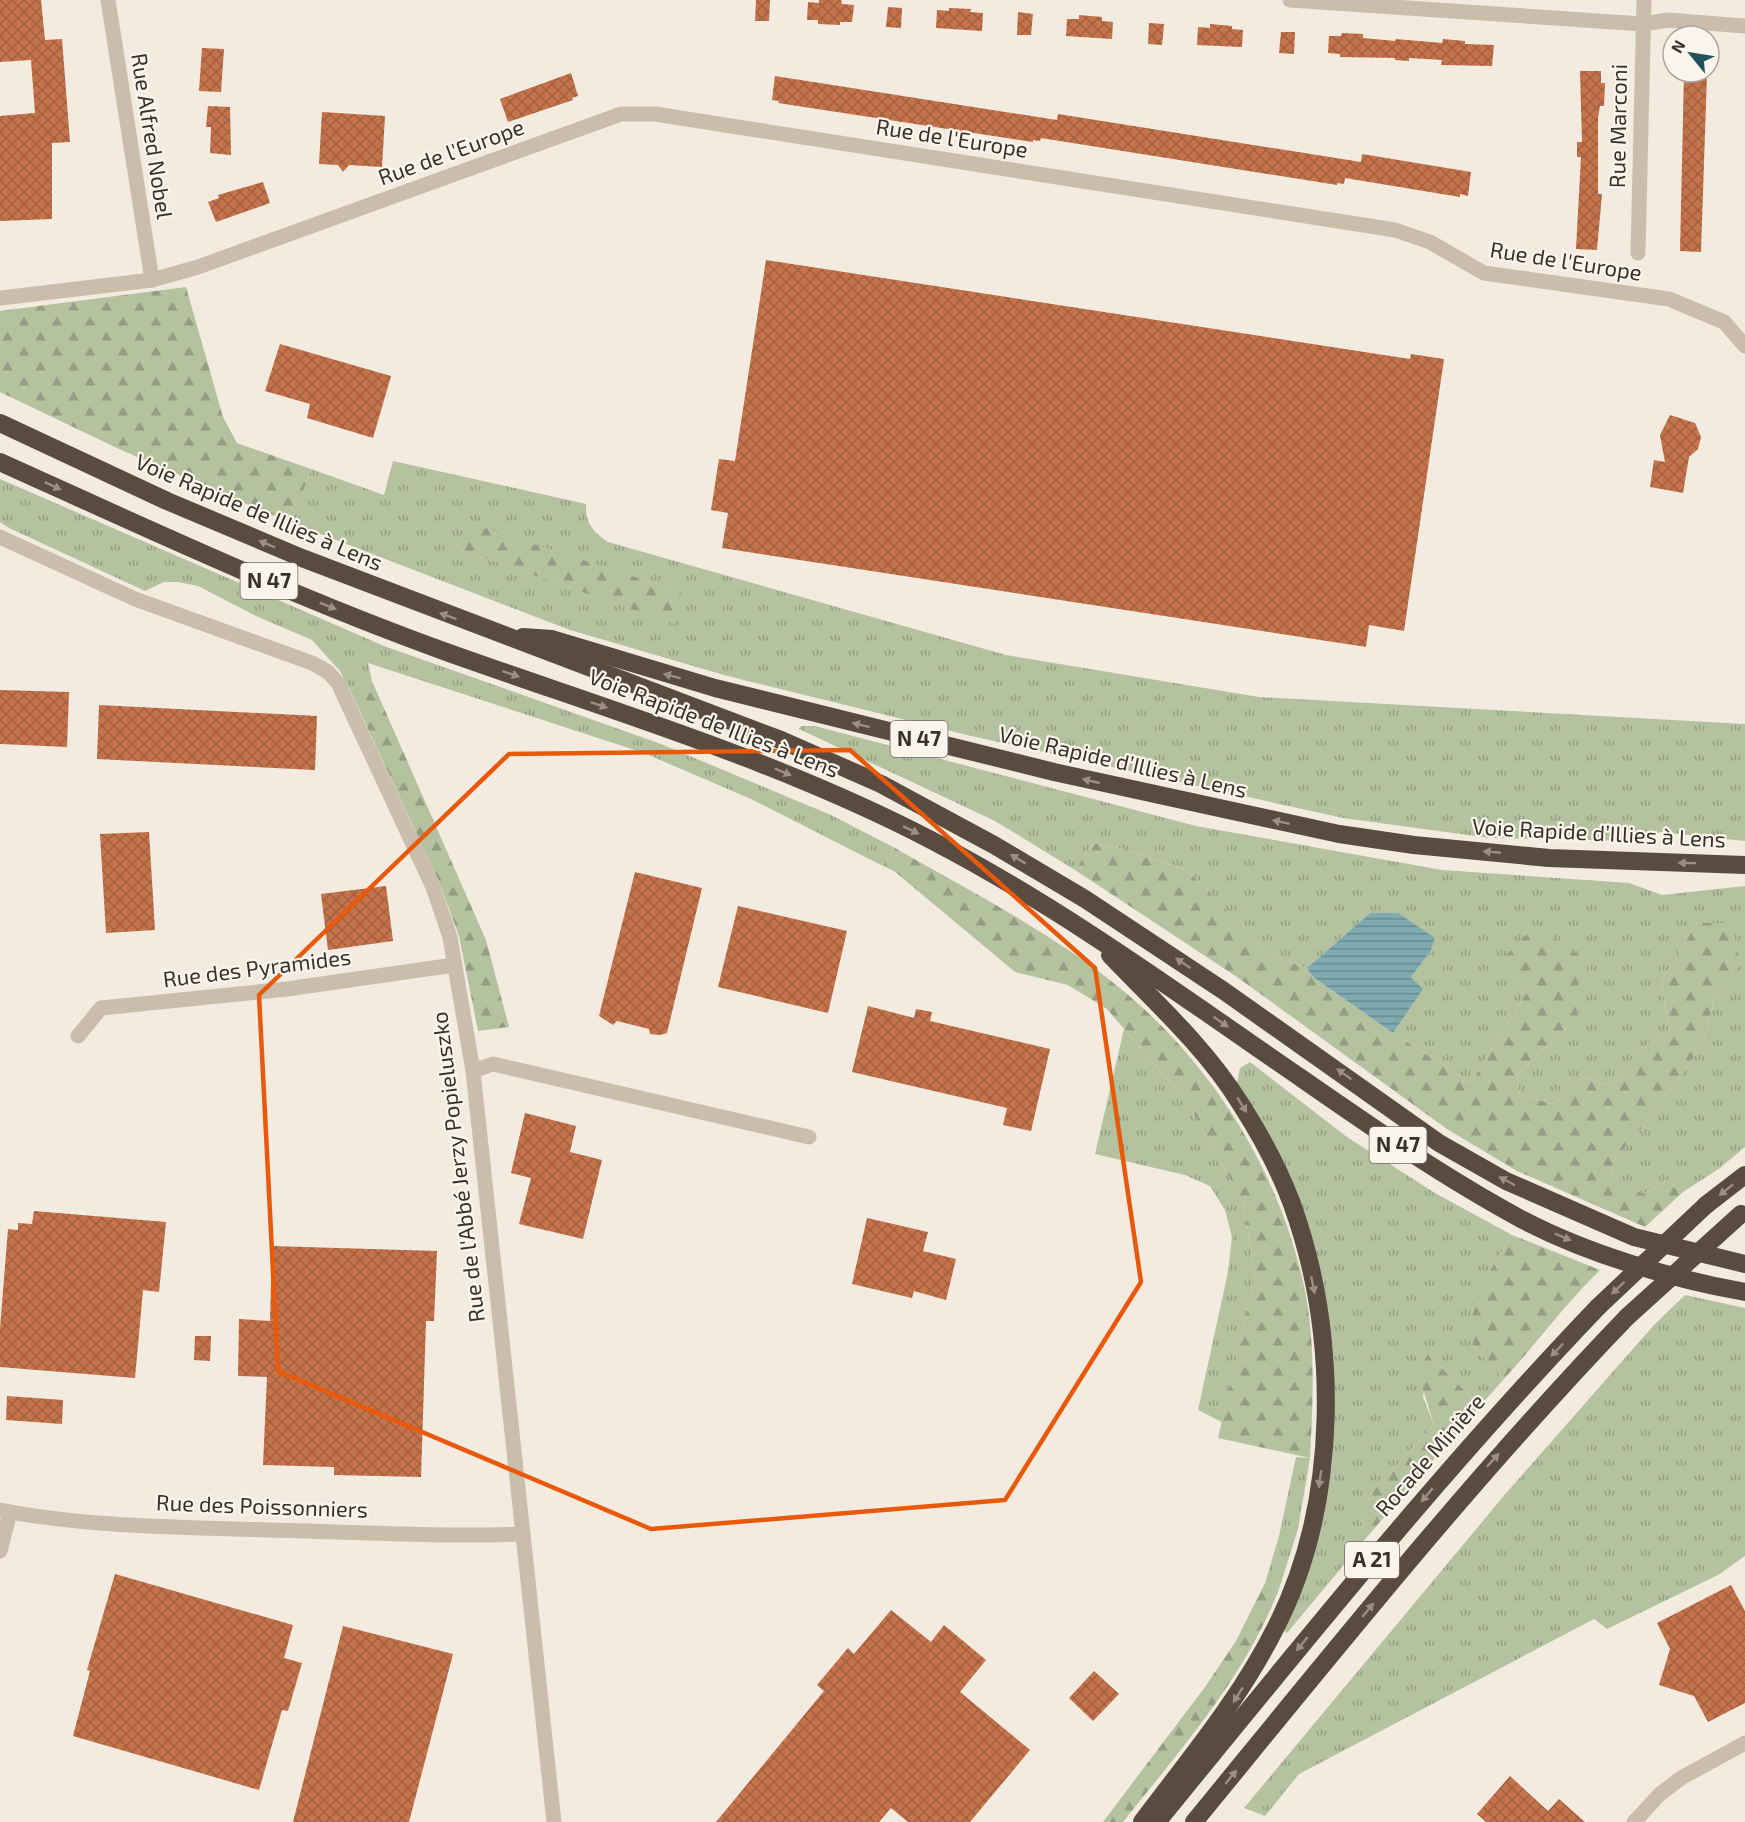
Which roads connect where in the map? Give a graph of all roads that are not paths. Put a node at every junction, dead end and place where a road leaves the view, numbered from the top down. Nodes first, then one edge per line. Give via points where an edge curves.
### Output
1 (108, 0) edge
2 (1290, 0) edge
3 (1644, 0) edge
4 (1643, 24) junction
5 (1745, 26) edge
6 (1638, 253) dead end
7 (152, 280) junction
8 (0, 297) edge
9 (1745, 346) edge
10 (0, 423) edge
11 (0, 462) edge
12 (0, 537) edge
13 (503, 636) junction
14 (1745, 864) edge
15 (1086, 929) junction
16 (454, 965) junction
17 (78, 1036) dead end
18 (473, 1071) junction
19 (809, 1137) dead end
20 (1745, 1175) edge
21 (1743, 1212) edge
22 (1745, 1264) edge
23 (1745, 1292) edge
24 (5, 1511) edge
25 (523, 1534) junction
26 (0, 1551) edge
27 (1745, 1743) edge
28 (554, 1822) edge
29 (1142, 1822) edge
30 (1157, 1822) edge
31 (1194, 1822) edge
32 (1634, 1822) edge

1 - 7 street, Rue Alfred Nobel
2 - 4 street
3 - 4 street, Rue Marconi
4 - 5 street via 1668,20
4 - 6 street, Rue Marconi
7 - 8 street, Rue de l'Europe
7 - 9 street, Rue de l'Europe via 198,267 621,114 655,114 1395,230 1430,242 1484,273 1669,299 1724,322
13 -> 10 highway, Voie Rapide de Illies à Lens / N 47 via 302,558 158,497
11 -> 15 highway, Voie Rapide de Illies à Lens / N 47 via 289,590 447,652 758,761 859,804
12 - 16 street, Rue de l'Abbé Jerzy Popieluszko via 135,599 328,672 338,683 433,887 450,938
14 -> 13 highway, Voie Rapide d’Illies à Lens / N 47 via 1549,858 1339,834 1132,791 861,725 659,673 552,639
22 -> 13 highway, Voie Rapide de Illies à Lens via 1634,1237 1506,1181 1439,1143 1102,910 994,845 880,784 781,740
15 -> 23 highway, N 47 via 1405,1150 1527,1222 1604,1253 1703,1285
15 -> 29 highway via 1210,1063 1265,1145 1292,1203 1302,1239 1323,1356 1325,1450 1312,1525 1292,1591 1237,1697
16 - 17 street, Rue des Pyramides via 287,989 101,1008
16 - 18 street, Rue de l'Abbé Jerzy Popieluszko
18 - 19 street via 493,1064
18 - 25 street, Rue de l'Abbé Jerzy Popieluszko
20 -> 30 highway, Rocade Minière / A 21, bridge via 1706,1205 1598,1307 1514,1395 1349,1587
31 -> 21 highway, A 21, bridge via 1477,1479 1627,1317
24 - 25 street, Rue des Poissonniers via 50,1519 194,1527 472,1536
24 - 26 street
25 - 28 street, Rue de l'Abbé Jerzy Popieluszko
27 - 32 street via 1681,1778

